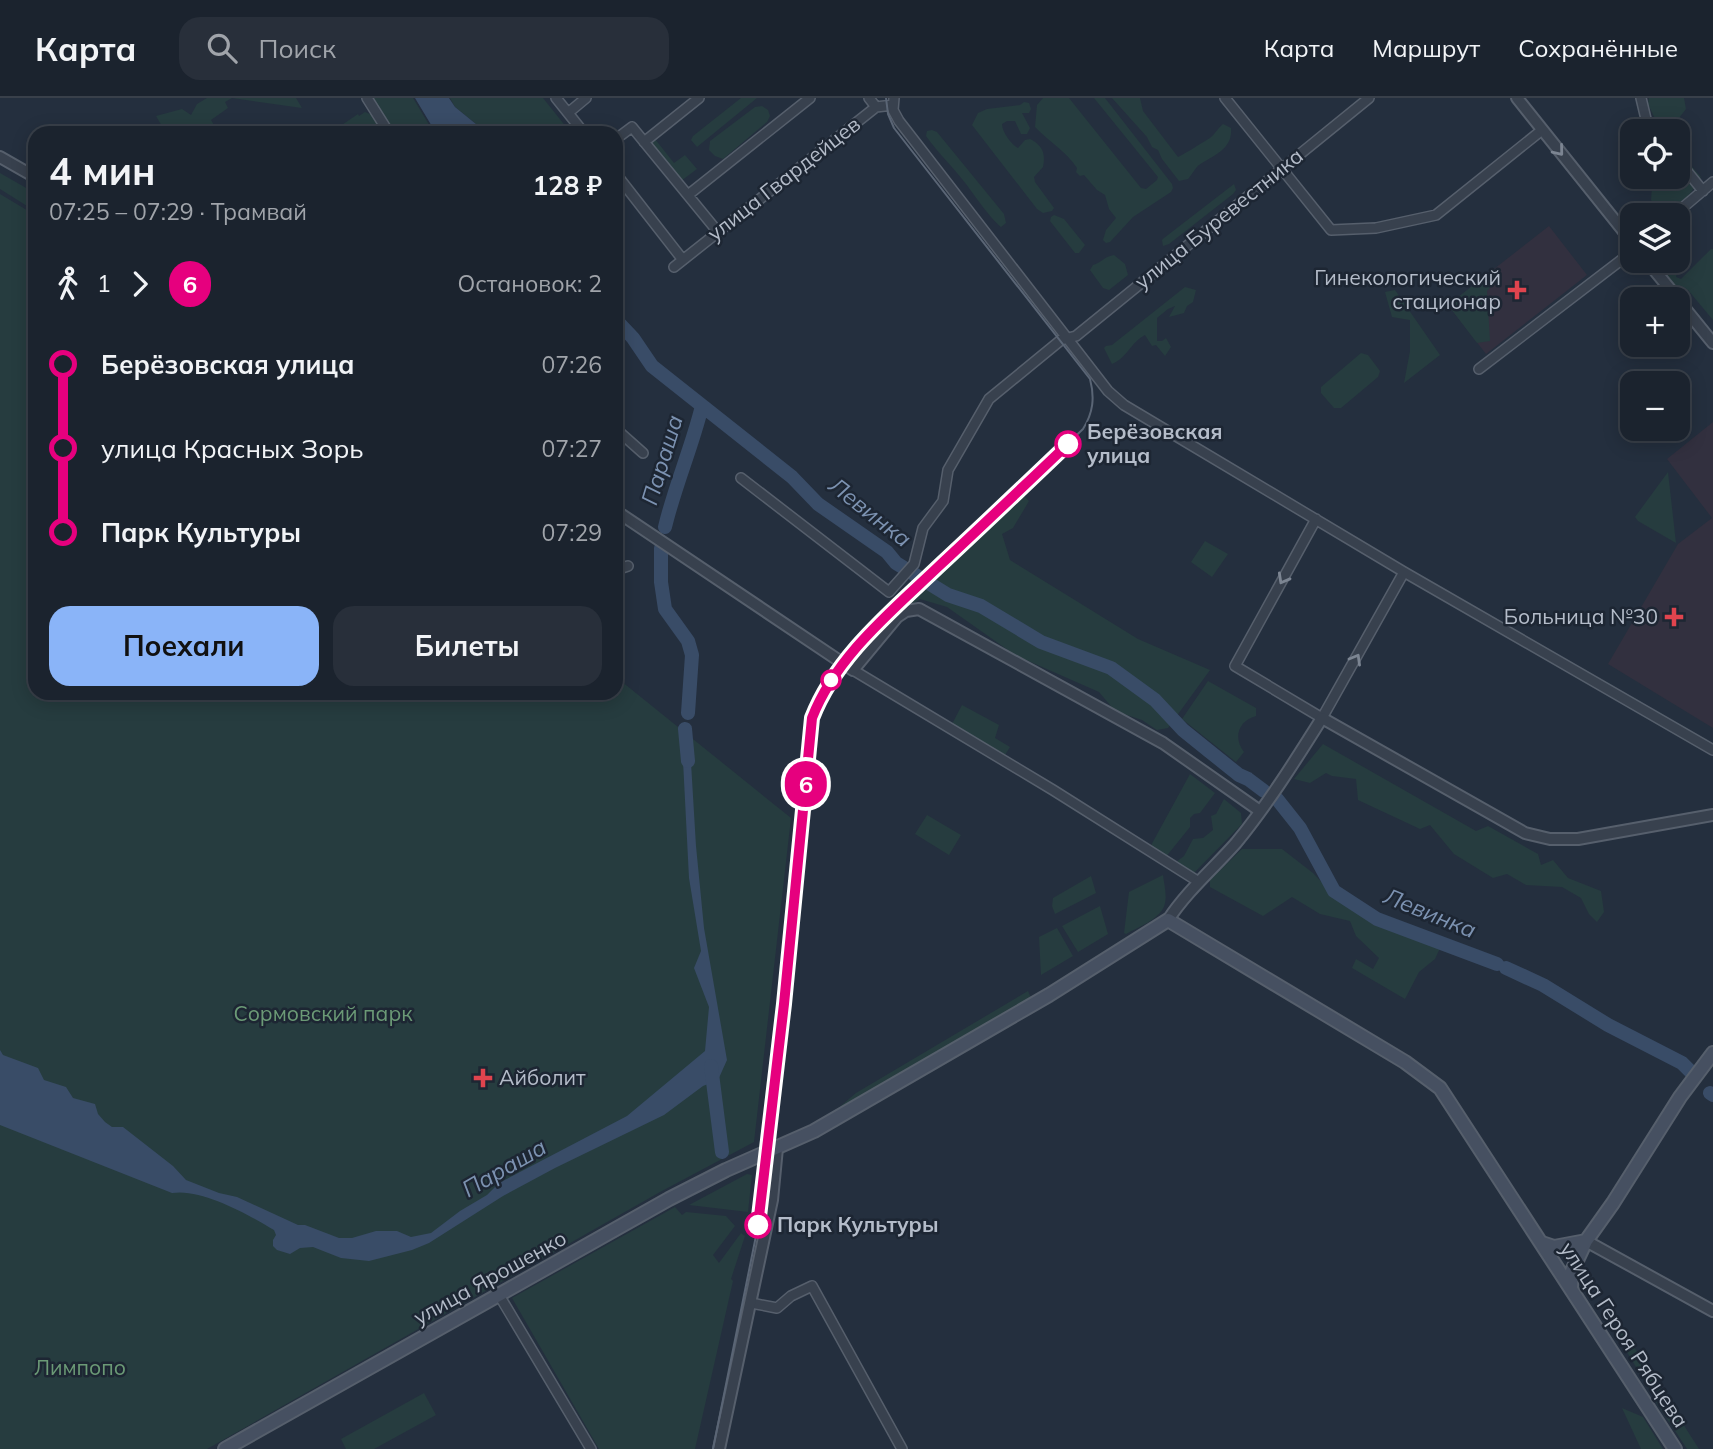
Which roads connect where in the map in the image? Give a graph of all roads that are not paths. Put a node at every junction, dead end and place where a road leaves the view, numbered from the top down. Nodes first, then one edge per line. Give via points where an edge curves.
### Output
1 (366, 98) edge
2 (556, 98) edge
3 (586, 98) edge
4 (699, 98) edge
5 (810, 98) edge
6 (869, 98) edge
7 (1225, 98) edge
8 (1369, 98) edge
9 (1517, 98) edge
10 (1641, 98) edge
11 (893, 102) edge
12 (876, 107) junction
13 (568, 113) junction
14 (1647, 119) edge
15 (384, 126) edge
16 (578, 126) edge
17 (1542, 130) junction
18 (623, 134) edge
19 (644, 142) junction
20 (0, 157) edge
21 (1282, 169) junction
22 (28, 173) edge
23 (1690, 175) edge
24 (1713, 182) edge
25 (623, 183) edge
26 (1703, 191) junction
27 (688, 195) junction
28 (1688, 203) edge
29 (1620, 227) edge
30 (718, 232) junction
31 (683, 260) junction
32 (1620, 261) edge
33 (674, 267) dead end
34 (1657, 273) edge
35 (1668, 287) edge
36 (1690, 314) edge
37 (1068, 338) junction
38 (1713, 343) edge
39 (1479, 369) dead end
40 (623, 435) edge
41 (643, 453) dead end
42 (741, 478) dead end
43 (623, 515) edge
44 (1316, 519) junction
45 (628, 566) dead end
46 (623, 568) edge
47 (1404, 572) junction
48 (853, 670) junction
49 (1322, 718) junction
50 (1713, 750) edge
51 (1260, 811) junction
52 (1713, 815) edge
53 (1199, 882) junction
54 (1168, 919) junction
55 (1713, 1053) edge
56 (777, 1148) junction
57 (1586, 1241) junction
58 (1542, 1243) junction
59 (1570, 1287) junction
60 (499, 1294) junction
61 (751, 1303) junction
62 (1713, 1311) edge
63 (225, 1449) edge
64 (591, 1449) edge
65 (719, 1449) edge
66 (902, 1449) edge
67 (1675, 1449) edge

1 - 15 street
2 - 13 street
3 - 13 street
4 - 19 street
5 - 27 street
6 - 12 street
7 - 21 street
8 - 21 street, улица Буревестника
9 - 17 street
10 - 14 street
11 - 12 street, улица Гвардейцев
11 - 37 street via 899,121
12 - 30 street, улица Гвардейцев
13 - 16 street
17 - 21 street via 1436,215 1376,228 1331,230
17 -> 29 street
18 - 19 street via 632,127
19 - 27 street
20 - 22 street
21 - 37 street, улица Буревестника
23 - 26 street
24 - 26 street
25 - 31 street
26 - 28 street
27 - 30 street
30 - 31 street, улица Гвардейцев
31 - 33 street, улица Гвардейцев
32 - 39 street
34 - 35 street
36 - 38 street
37 - 42 street, улица Буревестника via 989,398 947,470 943,502 923,528 914,564 889,592
37 - 44 street via 1124,405
40 - 41 street
43 - 48 street
44 - 47 street
44 -> 49 street via 1235,666
45 - 46 street
49 -> 47 street
47 - 50 street
48 - 51 street via 897,617 919,609 1163,743
48 - 53 street
49 - 51 street
49 - 52 street via 1525,832 1550,839 1578,839
51 - 53 street
53 - 54 street
54 - 56 main road, улица Ярошенко via 1049,995
54 - 58 main road, улица Героя Рябцева via 1405,1062 1440,1088
55 - 57 main road
56 - 60 main road, улица Ярошенко via 700,1182
56 - 61 street via 772,1200
57 - 58 main road via 1554,1247
57 - 59 main road
57 - 62 street
58 - 59 main road, улица Героя Рябцева
59 - 67 main road, улица Героя Рябцева
60 - 63 main road, улица Ярошенко
60 - 64 street
61 - 65 street
61 - 66 street via 777,1308 812,1286

